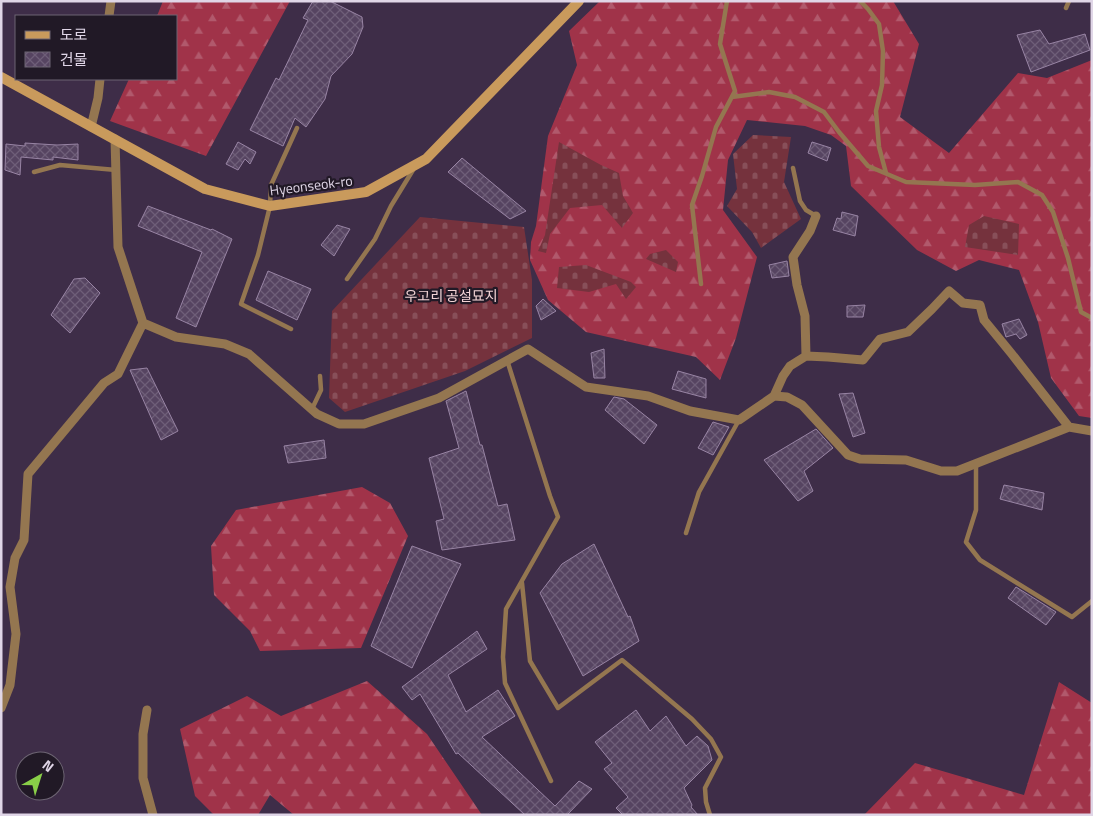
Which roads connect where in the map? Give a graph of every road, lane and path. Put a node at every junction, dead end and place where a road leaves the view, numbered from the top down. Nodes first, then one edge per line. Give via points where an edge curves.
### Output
1 (111, 1) edge
2 (579, 1) edge
3 (727, 1) edge
4 (860, 1) edge
5 (1069, 1) edge
6 (1066, 8) dead end
7 (109, 15) edge
8 (1, 77) edge
9 (100, 80) edge
10 (732, 97) junction
11 (91, 127) junction
12 (297, 128) dead end
13 (115, 139) junction
14 (416, 164) junction
15 (793, 168) dead end
16 (116, 170) junction
17 (34, 172) dead end
18 (886, 173) junction
19 (270, 206) junction
20 (816, 216) joint
21 (347, 279) dead end
22 (701, 284) dead end
23 (1092, 318) edge
24 (143, 323) junction
25 (290, 330) dead end
26 (806, 356) junction
27 (507, 360) junction
28 (320, 376) dead end
29 (774, 396) junction
30 (312, 409) junction
31 (739, 420) junction
32 (1069, 427) junction
33 (1092, 431) edge
34 (976, 463) junction
35 (686, 533) dead end
36 (522, 581) junction
37 (1092, 601) edge
38 (1, 708) edge
39 (147, 710) dead end
40 (551, 781) dead end
41 (154, 815) edge
42 (710, 815) edge

1 - 7 street
2 - 14 street, Hyeonseok-ro via 426,159
3 - 10 lane via 720,44 735,91
4 - 18 lane via 878,24 883,51 882,85 876,111
5 - 6 lane
8 - 11 street, Hyeonseok-ro
9 - 11 street
10 - 18 lane via 769,92 794,97 824,112 868,166
10 - 22 lane via 716,127 692,205
11 - 13 street, Hyeonseok-ro
12 - 19 lane via 271,185
13 - 16 street
13 - 19 street, Hyeonseok-ro via 205,189
14 - 19 street, Hyeonseok-ro via 366,192
14 - 21 lane via 390,206 375,239
15 - 20 lane via 800,201
16 - 17 lane via 60,165
16 - 24 street via 118,247
18 - 23 lane via 906,182 975,185 1018,182 1042,195 1053,212 1081,312
19 - 25 lane via 241,304
20 - 26 street via 793,257 805,316
24 - 30 street via 176,336 225,344 249,354
24 - 38 street via 118,374 104,383 28,474 24,540 15,558 10,587 16,634 10,685
26 - 29 street via 790,366
26 - 32 street via 863,360 880,339 908,332 949,291 963,303 980,305 984,320
27 - 30 street via 439,398 364,424 339,424
27 - 31 street via 528,348 586,387 648,396 690,411
27 - 36 lane via 558,517
28 - 30 lane via 321,390
29 - 31 street
29 - 34 street via 787,397 802,405 848,455 860,459 906,460 941,471 957,471
31 - 35 lane via 699,492
32 - 33 street
32 - 34 street
34 - 37 lane via 976,510 966,542 980,560 1072,617
36 - 40 lane via 506,608 505,683
36 - 42 lane via 530,661 558,708 622,660 692,719 718,751 721,757 705,788
39 - 41 street via 143,734 143,778

